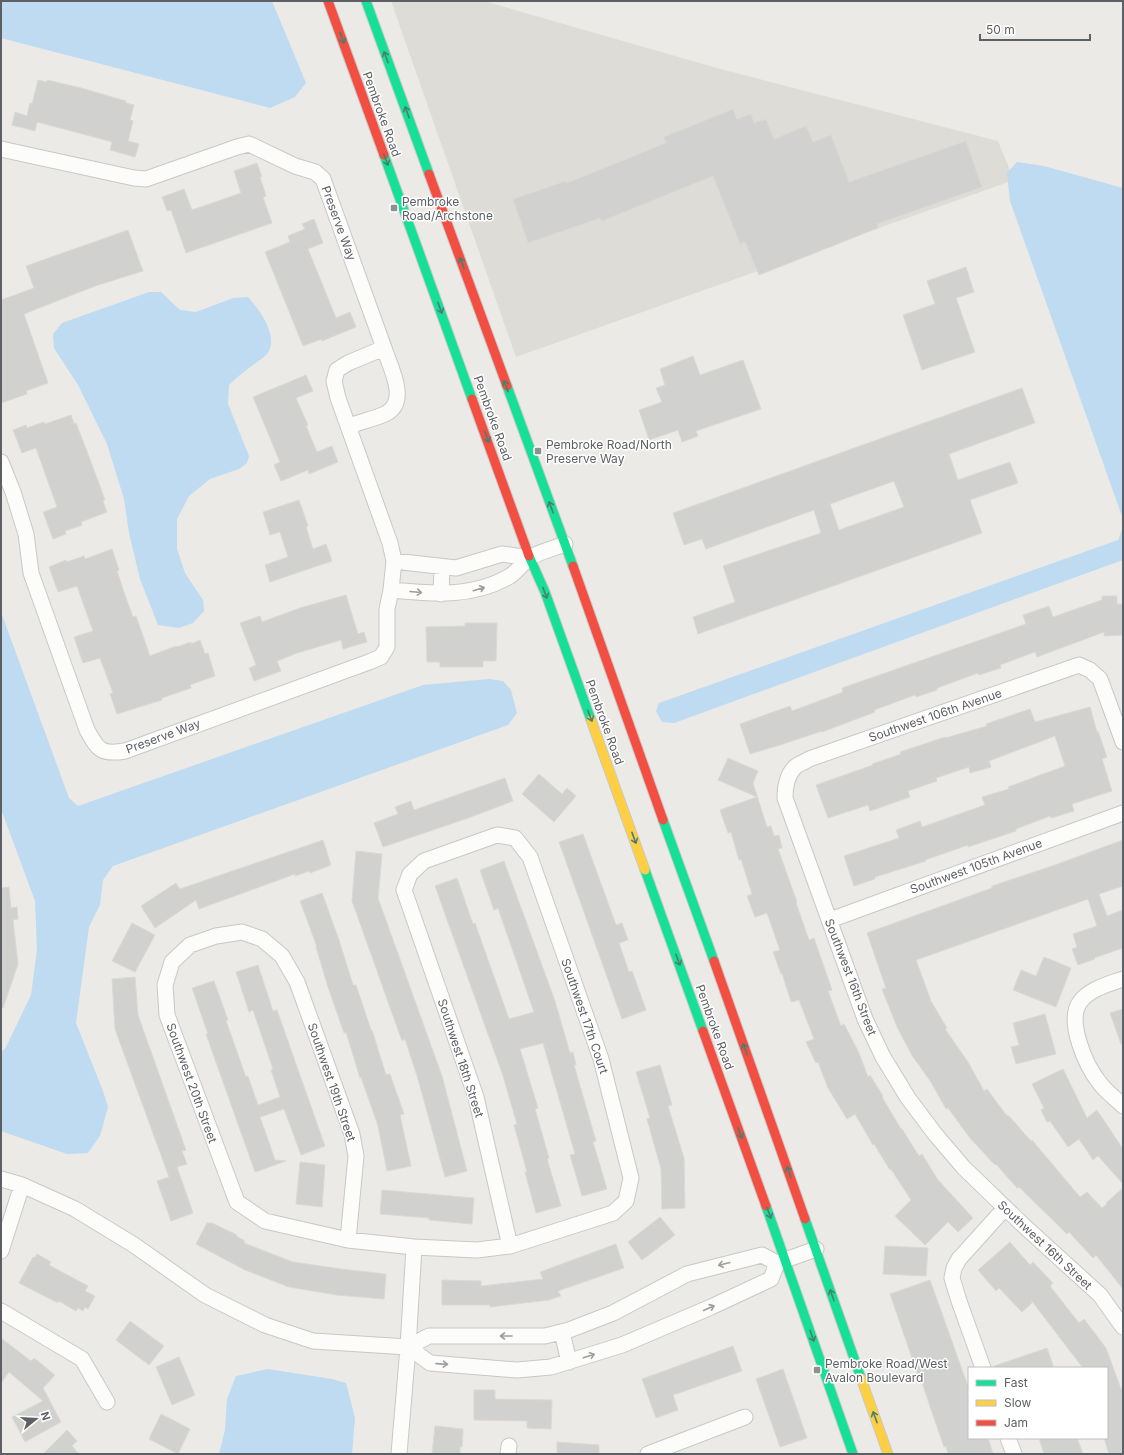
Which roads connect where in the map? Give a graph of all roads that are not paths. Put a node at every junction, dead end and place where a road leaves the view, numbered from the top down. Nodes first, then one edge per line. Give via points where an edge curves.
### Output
1 (328, 1) edge
2 (366, 1) edge
3 (1, 149) edge
4 (384, 348) junction
5 (349, 426) junction
6 (1, 462) edge
7 (565, 544) junction
8 (530, 558) junction
9 (394, 561) junction
10 (442, 567) junction
11 (391, 590) junction
12 (441, 594) junction
13 (1123, 742) edge
14 (788, 779) joint
15 (1123, 813) edge
16 (515, 838) joint
17 (830, 920) junction
18 (262, 939) joint
19 (1123, 979) edge
20 (1123, 1106) edge
21 (1, 1179) edge
22 (22, 1185) junction
23 (1005, 1208) junction
24 (348, 1240) junction
25 (510, 1246) junction
26 (414, 1247) junction
27 (816, 1249) junction
28 (1, 1251) edge
29 (781, 1261) junction
30 (1, 1311) edge
31 (1123, 1327) edge
32 (562, 1332) junction
33 (408, 1348) junction
34 (569, 1362) junction
35 (983, 1367) edge
36 (107, 1402) dead end
37 (745, 1418) dead end
38 (1008, 1439) edge
39 (399, 1454) edge
40 (648, 1454) edge
41 (853, 1454) edge
42 (888, 1454) edge
43 (1014, 1454) edge

1 -> 8 main road, Pembroke Road
7 -> 2 main road, Pembroke Road
3 - 4 street, Preserve Way via 146,179 248,144 295,166 315,172 323,178
4 - 5 street via 398,389 397,400 386,413
4 - 5 street, Preserve Way via 337,370 334,381
5 - 9 street, Preserve Way
6 - 11 street, Preserve Way via 26,534 31,573 84,723 95,745 105,752 125,751 381,657 387,647 387,609
7 - 8 street
27 -> 7 main road, Pembroke Road
8 - 10 street via 502,554 456,568
12 -> 8 street via 474,591 494,584 519,570
8 -> 29 main road, Pembroke Road via 545,592
9 - 10 street
9 - 11 street, Preserve Way
10 - 12 street
11 -> 12 street
13 - 14 street, Southwest 106th Avenue via 1100,680 1090,670 1079,665 809,759 795,767
14 - 17 street, Southwest 16th Street via 784,798
15 - 17 street, Southwest 105th Avenue
16 - 25 street, Southwest 18th Street via 497,835 424,861 410,874 404,890 476,1097
16 - 25 street, Southwest 17th Court via 530,857 601,1059 631,1178 626,1200 613,1213
17 - 23 street, Southwest 16th Street via 865,1019 883,1057 908,1098 935,1134 964,1168
18 - 24 street, Southwest 19th Street via 282,956 297,982 352,1134 356,1156
18 - 24 street, Southwest 20th Street via 242,932 216,936 190,945 172,962 165,985 167,1015 237,1202 266,1221
19 - 20 street via 1088,994 1079,1002 1076,1015 1077,1037 1086,1060 1099,1083
21 - 22 street
22 - 28 street
22 - 33 street via 74,1209 134,1245 205,1295 265,1325 313,1341
23 - 31 street, Southwest 16th Street via 1100,1295
23 - 35 street via 959,1259 952,1278
24 - 26 street
25 - 26 street via 477,1250
26 - 33 street
27 - 29 street
42 -> 27 main road, Pembroke Road
29 -> 32 street via 762,1255 687,1274 613,1314
34 -> 29 street via 622,1345 771,1279
29 -> 41 main road, Pembroke Road
30 - 36 street via 82,1359
32 -> 33 street via 545,1336 429,1336
32 - 34 street
33 -> 34 street via 430,1363 517,1370 551,1367
33 - 39 street
37 - 40 street
38 - 43 street

